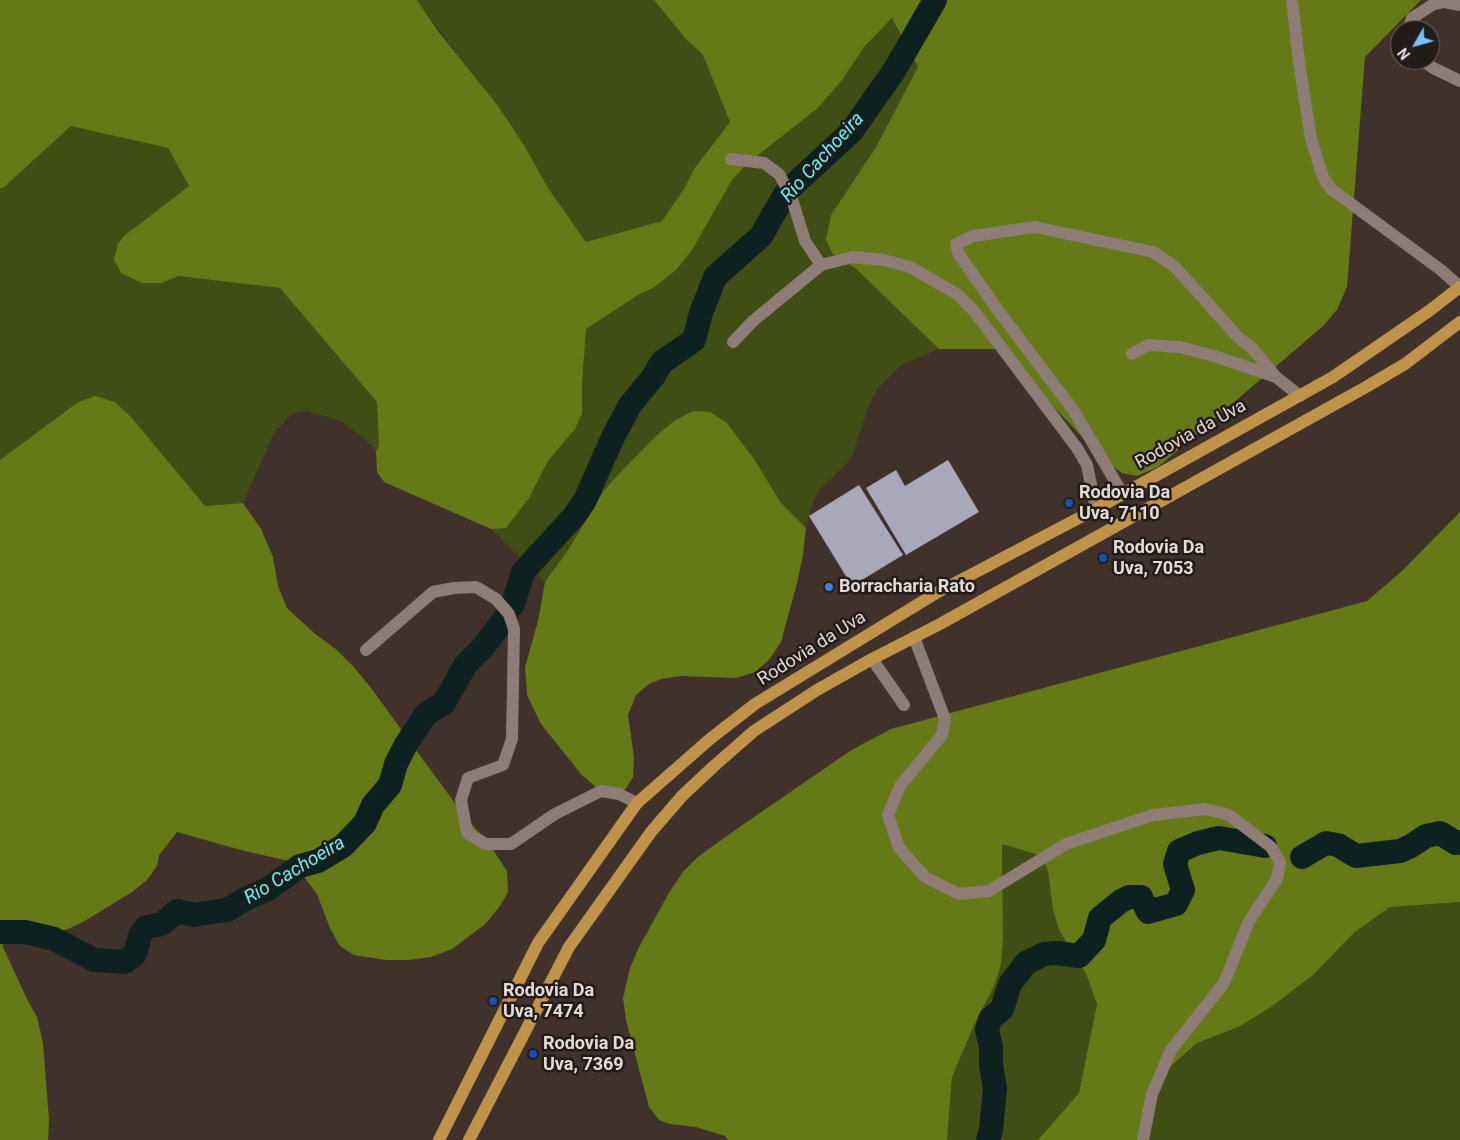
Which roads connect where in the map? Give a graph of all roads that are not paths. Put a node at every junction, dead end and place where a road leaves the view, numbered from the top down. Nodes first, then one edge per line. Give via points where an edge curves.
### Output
1 (1292, 0) edge
2 (1460, 5) edge
3 (1411, 20) edge
4 (1437, 70) edge
5 (1460, 81) edge
6 (731, 159) dead end
7 (821, 265) junction
8 (1460, 287) edge
9 (1460, 322) edge
10 (733, 342) dead end
11 (1132, 354) dead end
12 (1276, 377) junction
13 (1300, 396) junction
14 (1122, 493) junction
15 (1096, 509) junction
16 (914, 637) junction
17 (366, 650) dead end
18 (872, 659) junction
19 (904, 705) dead end
20 (636, 803) junction
21 (439, 1140) edge
22 (469, 1140) edge
23 (1142, 1140) edge

1 - 8 street via 1311,140 1323,177 1332,188
2 - 3 street via 1434,4
4 - 5 street
6 - 7 street via 764,163 779,174 805,241
7 - 10 street via 753,321
7 - 15 street via 854,257 884,260 910,267 957,294 974,311 1077,448 1087,465
8 - 13 main road, Rodovia da Uva
9 - 16 main road via 1405,364 1366,387
11 - 12 street via 1148,345 1179,347
12 - 13 street
12 - 14 street via 1175,267 1153,252 1035,227 973,236 956,244 958,254 1074,411
13 - 14 main road, Rodovia da Uva
14 - 15 main road, Rodovia da Uva
15 - 20 main road, Rodovia da Uva via 938,592 755,704
16 - 18 main road
16 - 23 street via 945,719 942,735 900,786 888,815 899,848 925,877 959,894 989,891 1066,844 1153,815 1206,809 1229,815 1271,847 1280,862 1277,879 1249,921 1224,983 1171,1050 1152,1094
17 - 20 street via 432,592 476,587 496,599 509,614 514,629 512,739 503,765 468,778 461,800 467,833 486,844 511,844 555,814 601,791 619,794
18 - 19 street
18 - 22 main road via 754,731 682,796 569,947
20 - 21 main road, Rodovia da Uva via 538,943

